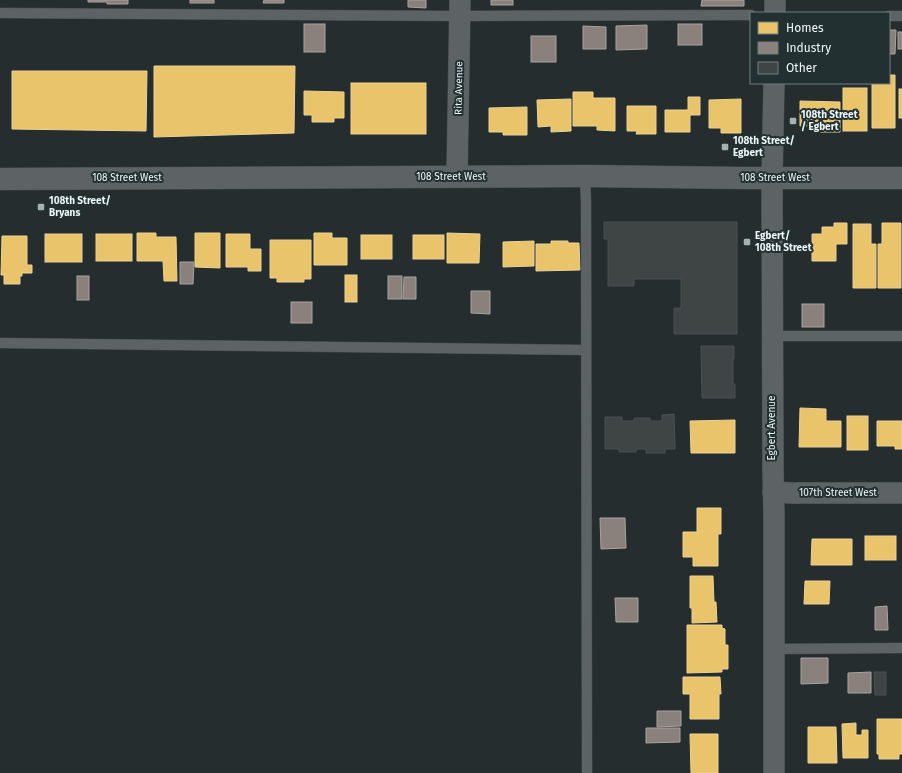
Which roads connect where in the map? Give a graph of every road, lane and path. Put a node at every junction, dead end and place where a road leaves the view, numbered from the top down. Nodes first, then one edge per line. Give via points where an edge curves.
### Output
1 (775, 0) edge
2 (460, 8) edge
3 (775, 12) edge
4 (0, 13) edge
5 (750, 15) edge
6 (890, 16) edge
7 (902, 16) edge
8 (774, 84) edge
9 (585, 176) junction
10 (457, 177) junction
11 (0, 178) edge
12 (772, 178) junction
13 (902, 178) edge
14 (772, 336) junction
15 (902, 336) edge
16 (0, 343) edge
17 (586, 350) junction
18 (773, 492) junction
19 (902, 493) edge
20 (902, 648) edge
21 (774, 649) junction
22 (587, 773) edge
23 (774, 773) edge

1 - 3 street
2 - 4 lane
2 - 5 lane
2 - 10 street, Rita Avenue
6 - 7 lane
8 - 12 street, Egbert Avenue
9 - 10 street, 108 Street West
9 - 12 street, 108 Street West
9 - 17 lane
10 - 11 street, 108 Street West
12 - 13 street, 108 Street West
12 - 14 street, Egbert Avenue
14 - 15 lane
14 - 18 street, Egbert Avenue
16 - 17 lane
17 - 22 lane
18 - 19 street, 107th Street West
18 - 21 street, Egbert Avenue
20 - 21 lane
21 - 23 street, Egbert Avenue

